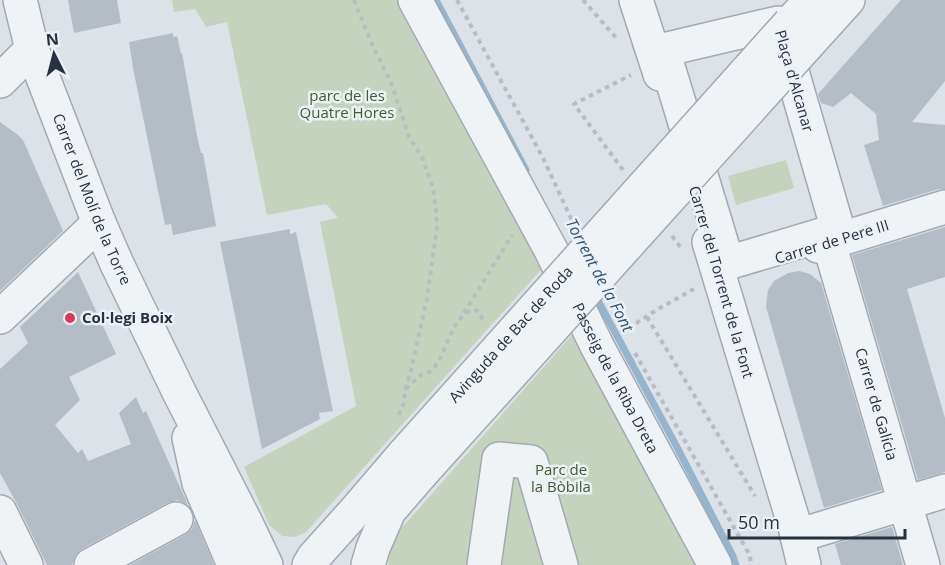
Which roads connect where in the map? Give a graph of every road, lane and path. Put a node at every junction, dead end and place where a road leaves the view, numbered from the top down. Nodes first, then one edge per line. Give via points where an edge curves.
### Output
1 (20, 0) edge
2 (354, 0) edge
3 (415, 0) edge
4 (636, 0) edge
5 (848, 0) edge
6 (803, 22) edge
7 (32, 49) junction
8 (634, 74) dead end
9 (0, 81) edge
10 (574, 105) dead end
11 (945, 207) edge
12 (528, 208) junction
13 (99, 223) junction
14 (833, 236) junction
15 (708, 281) junction
16 (464, 314) junction
17 (0, 317) edge
18 (647, 317) junction
19 (488, 328) dead end
20 (623, 332) dead end
21 (405, 389) junction
22 (396, 420) dead end
23 (412, 464) junction
24 (945, 491) edge
25 (905, 503) junction
26 (760, 505) dead end
27 (945, 509) edge
28 (0, 512) edge
29 (176, 519) dead end
30 (801, 550) edge
31 (253, 559) edge
32 (311, 561) edge
33 (26, 565) edge
34 (91, 565) edge
35 (368, 565) edge
36 (484, 565) edge
37 (561, 565) edge
38 (715, 565) edge
39 (923, 565) edge
40 (937, 565) edge

1 - 7 street, Carrer del Molí de la Torre
2 - 21 path via 393,85 409,137 422,157 436,210 427,299
3 - 12 street, Passeig de la Riba Dreta
4 - 15 street, Carrer del Torrent de la Font via 657,62
5 - 6 street, Avinguda de Bac de Roda
6 - 23 street, Avinguda de Bac de Roda, bridge
7 - 9 street
7 - 13 street, Carrer del Molí de la Torre
8 - 10 path
11 - 14 street, Carrer de Pere III
12 - 16 path
12 - 38 street, Passeig de la Riba Dreta
13 - 17 street
13 - 31 street, Carrer del Molí de la Torre
14 - 14 street, Plaça d'Alcanar via 778,23 663,50 727,261
14 - 15 street, Carrer de Pere III
14 - 25 street, Carrer de Galícia
15 - 18 path
15 - 30 street, Carrer del Torrent de la Font
16 - 19 path via 478,311
16 - 21 path via 431,371
18 - 20 path
18 - 26 path
21 - 22 path via 404,404
23 - 32 street, Avinguda de Bac de Roda via 357,509
23 - 35 street, Avinguda de Bac de Roda
24 - 25 street
25 - 30 street
25 - 39 street, Carrer de Galícia
27 - 40 street via 922,516
28 - 33 street
29 - 34 street
31 - 32 street, Carrer del Molí de la Torre via 285,557
36 - 37 street via 499,459 531,462

